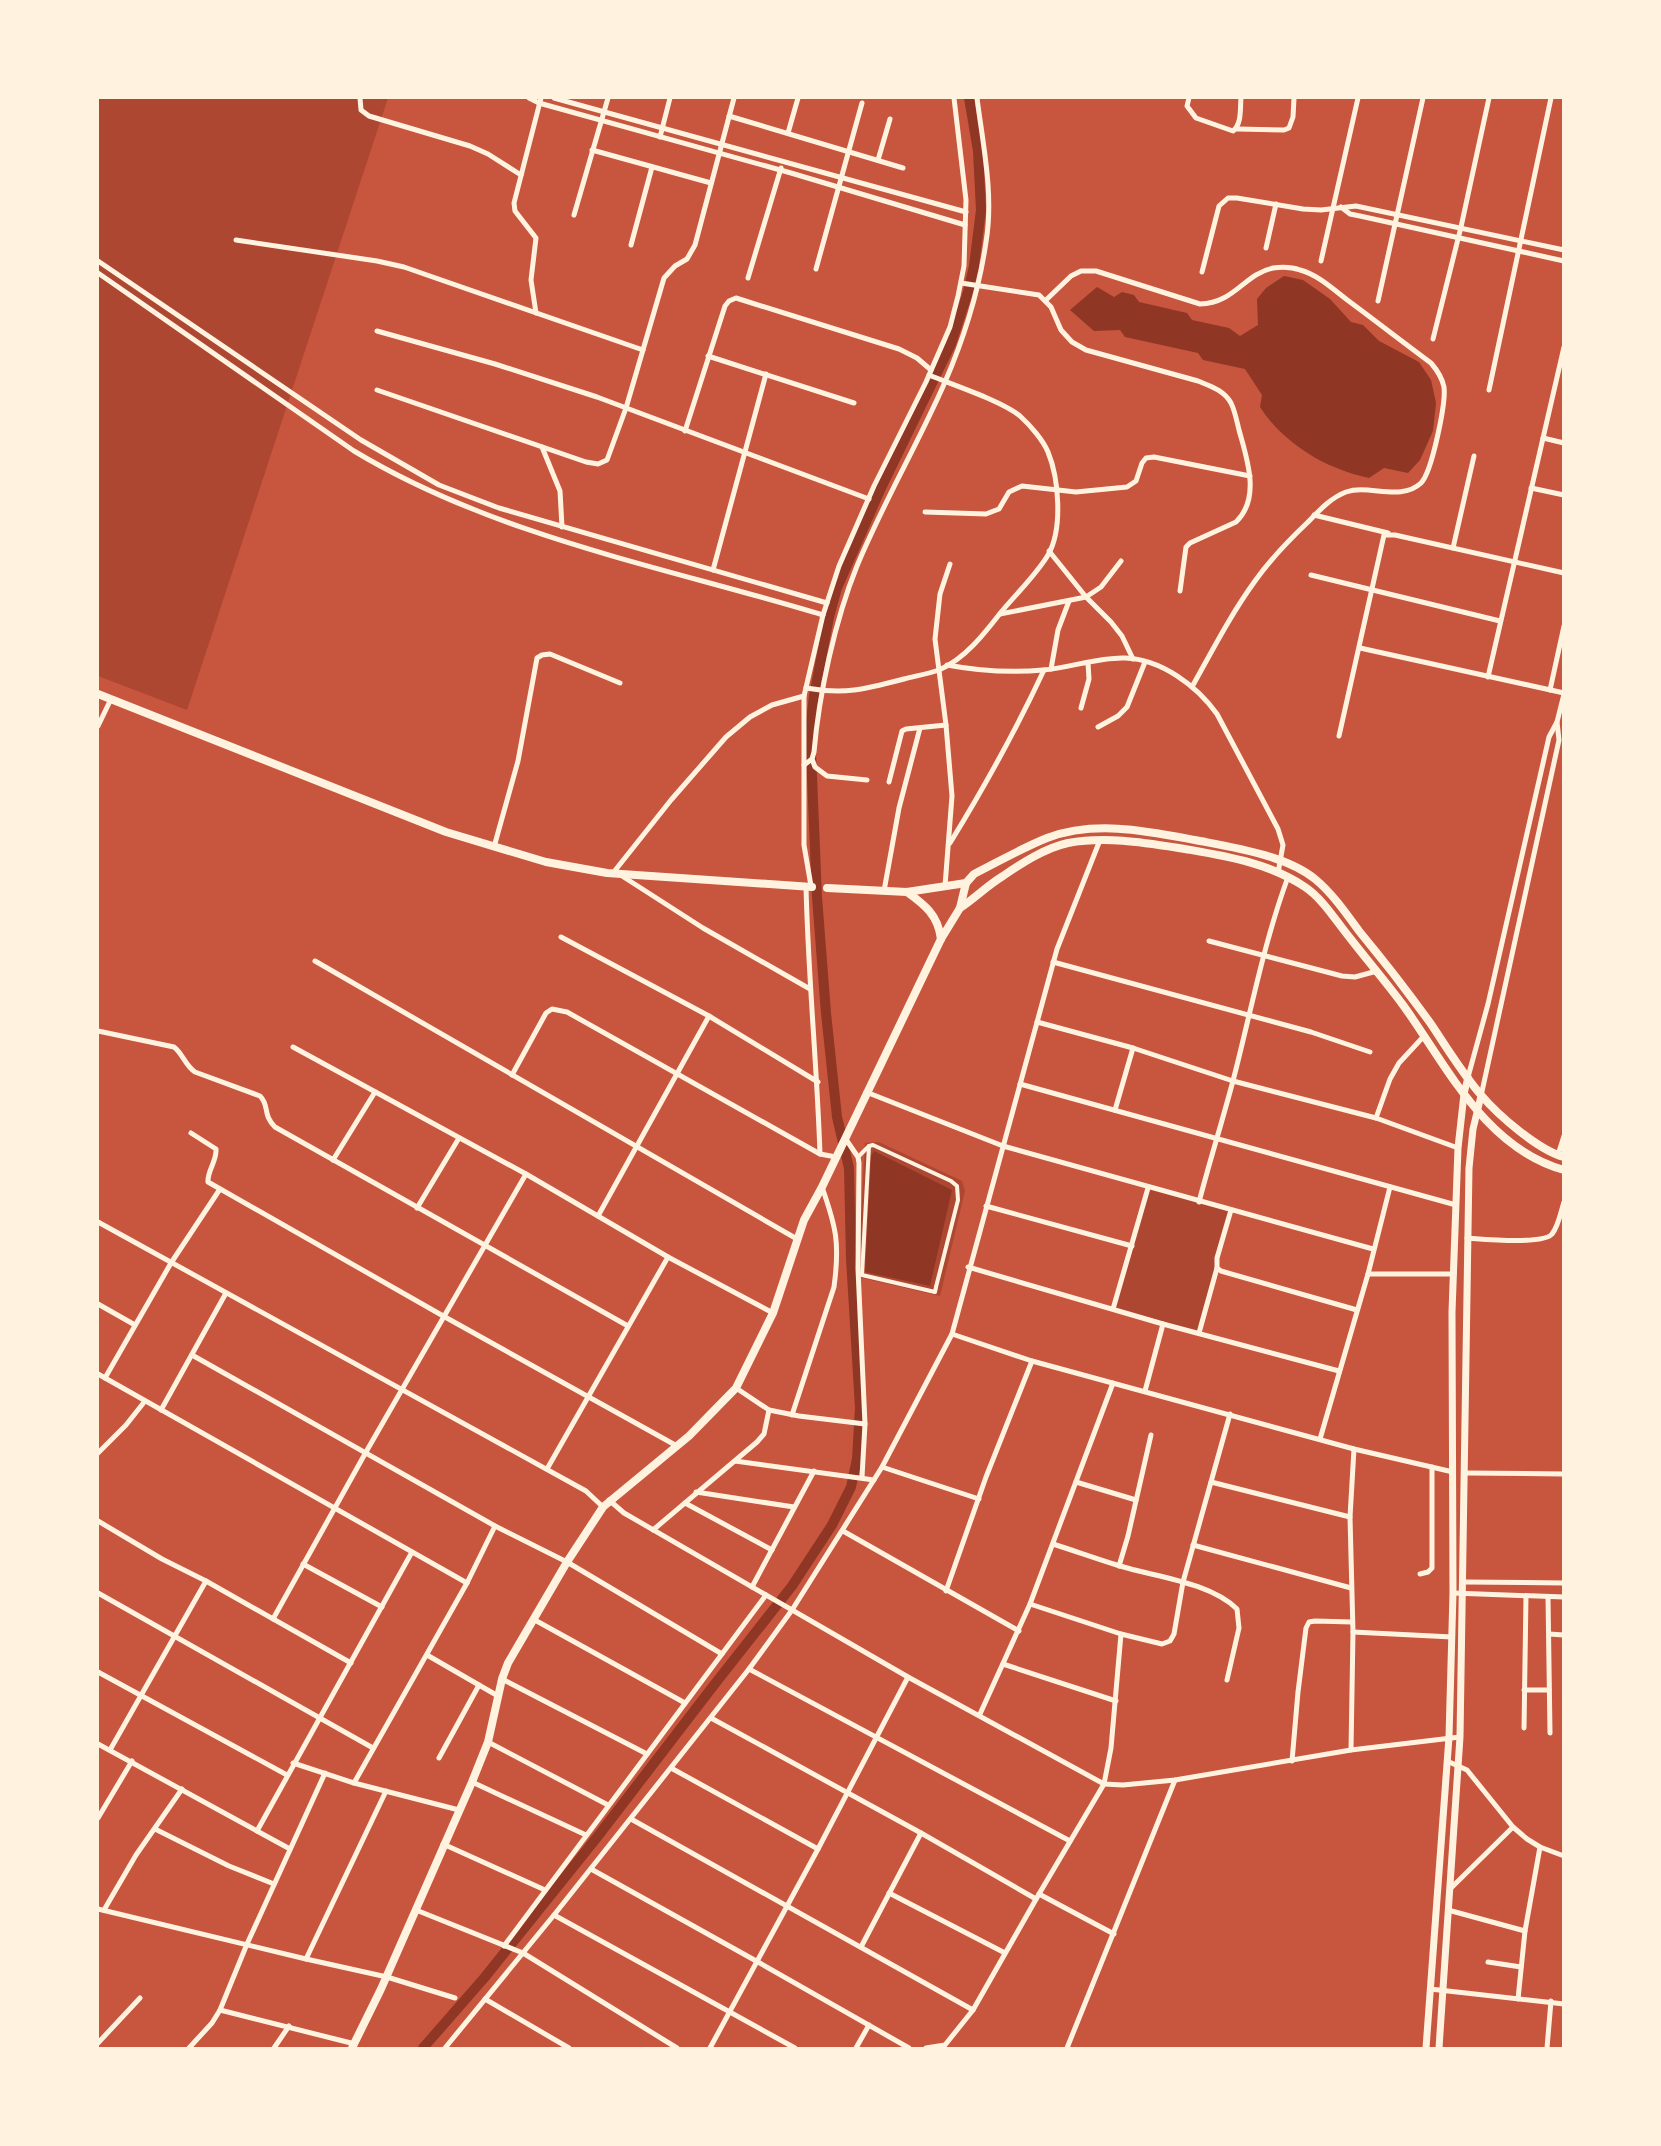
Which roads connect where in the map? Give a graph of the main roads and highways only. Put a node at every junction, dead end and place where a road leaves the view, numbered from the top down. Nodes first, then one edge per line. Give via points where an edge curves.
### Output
1 (98, 694) edge
2 (1200, 841) junction
3 (1198, 852) junction
4 (966, 883) junction
5 (810, 886) road end
6 (827, 888) road end
7 (907, 892) junction
8 (960, 908) junction
9 (941, 939) junction
10 (1561, 1156) edge
11 (1563, 1170) edge
12 (354, 2046) edge

1 - 5 main road via 446,832 546,862 615,873
2 - 3 main road
2 - 4 main road via 1144,830 1103,828 1069,832 1012,855 974,874
2 - 10 main road via 1281,861 1314,878 1410,994 1481,1096 1540,1146
3 - 8 main road via 1139,842 1100,840 1066,844 1028,860
3 - 11 main road via 1245,861 1306,888 1377,971 1477,1110 1521,1151
4 - 7 main road
4 - 8 main road
6 - 7 main road
7 - 9 main road via 934,915
8 - 9 main road
9 - 12 main road via 804,1220 774,1313 736,1388 677,1446 606,1503 508,1663 488,1742 472,1782

